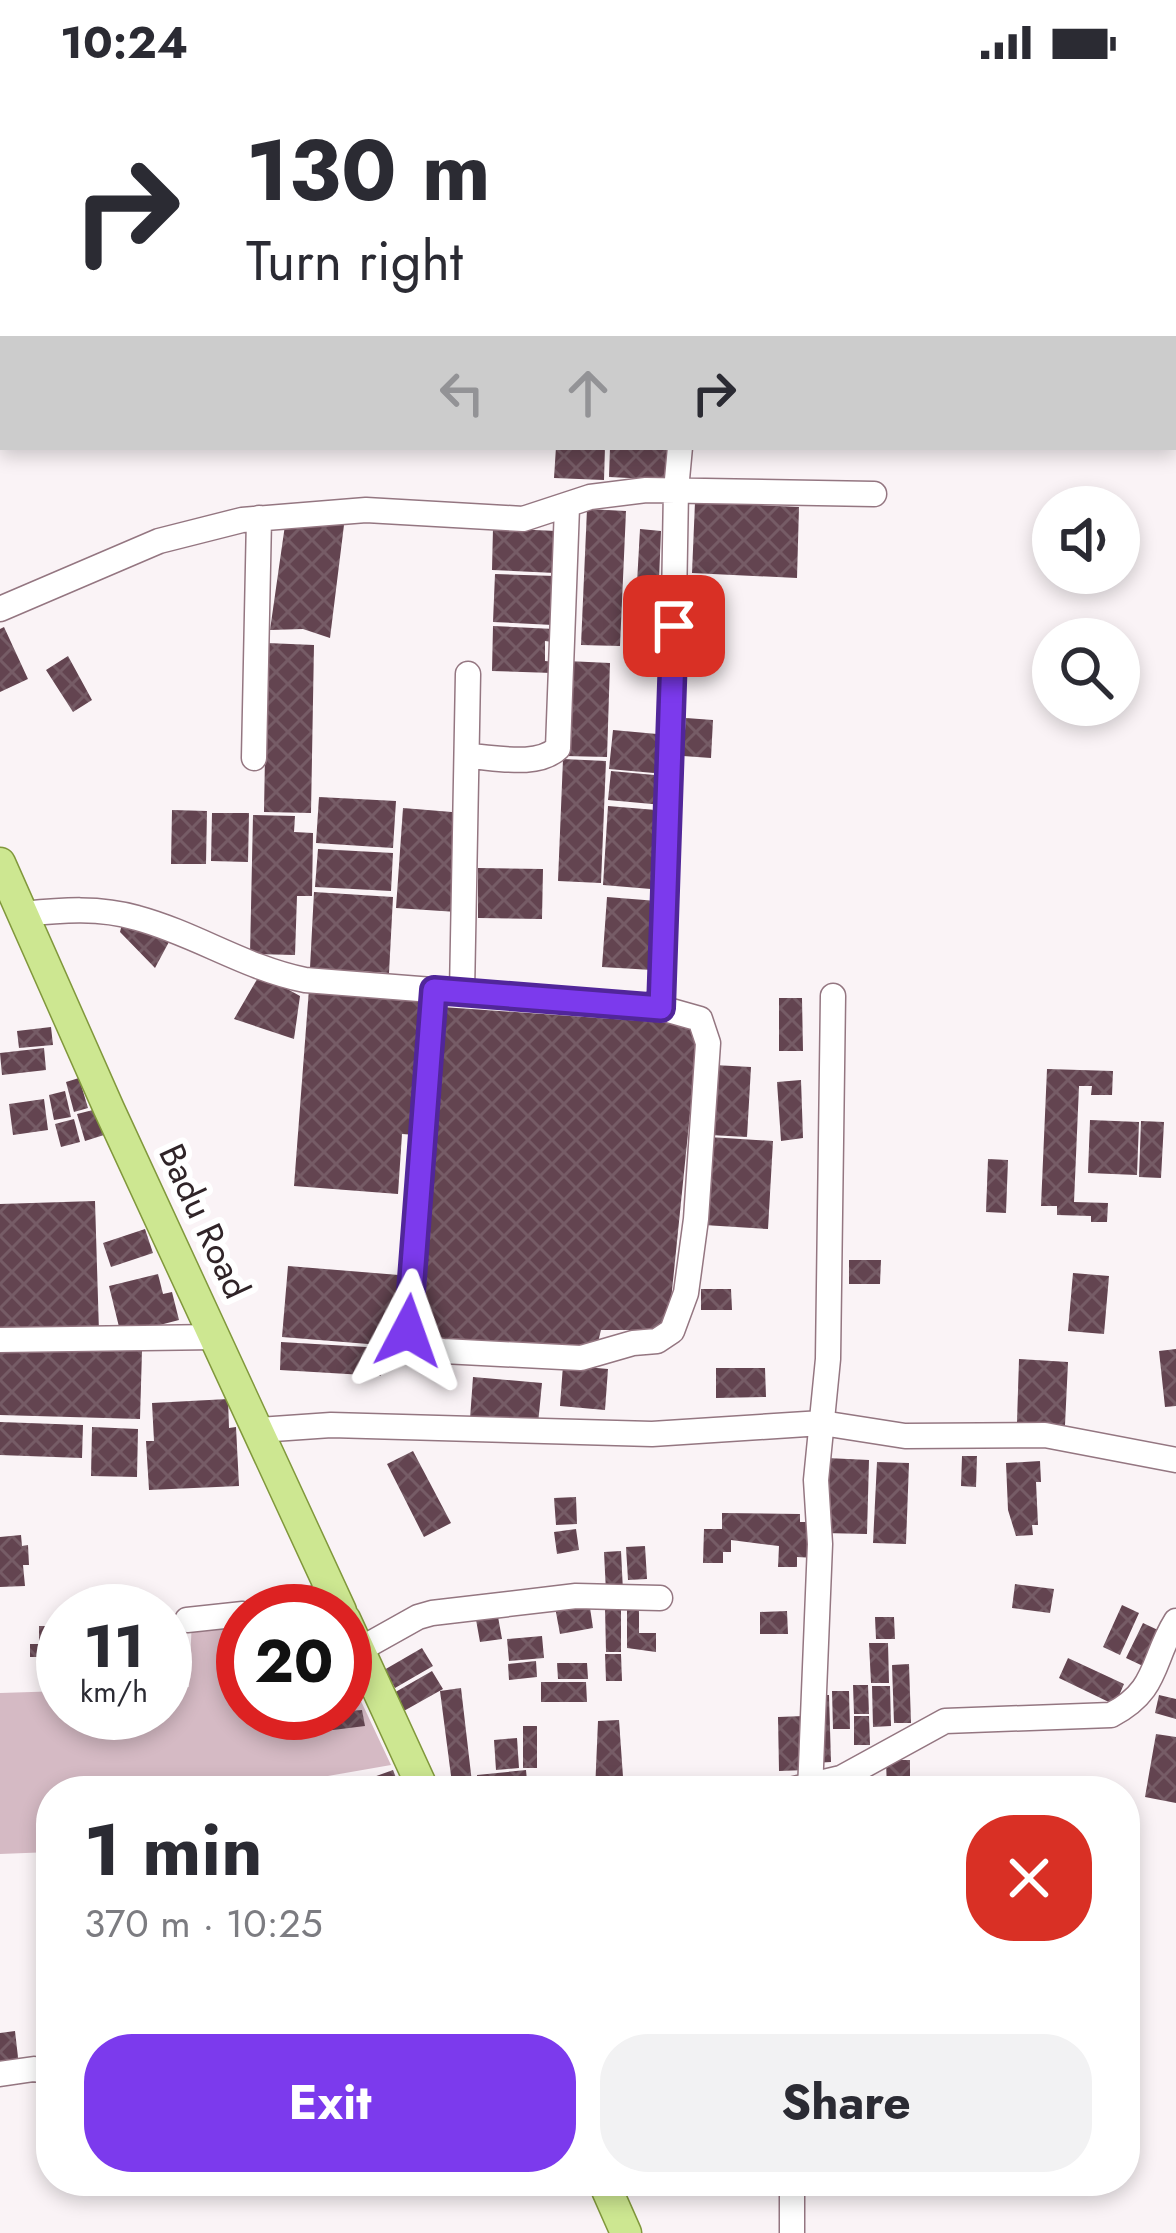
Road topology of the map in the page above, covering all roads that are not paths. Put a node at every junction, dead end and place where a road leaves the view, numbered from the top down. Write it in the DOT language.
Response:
graph roads {
  1 [pos="680,450"];
  2 [pos="676,490"];
  3 [pos="874,494"];
  4 [pos="567,507"];
  5 [pos="259,518"];
  6 [pos="0,610"];
  7 [pos="468,674"];
  8 [pos="466,756"];
  9 [pos="254,758"];
  10 [pos="0,863"];
  11 [pos="25,914"];
  12 [pos="434,990"];
  13 [pos="463,993"];
  14 [pos="833,996"];
  15 [pos="661,1008"];
  16 [pos="216,1336"];
  17 [pos="0,1340"];
  18 [pos="822,1423"];
  19 [pos="260,1430"];
  20 [pos="1176,1460"];
  21 [pos="329,1584"];
  22 [pos="659,1598"];
  23 [pos="1176,1621"];
  24 [pos="372,1643"];
  25 [pos="372,1678"];
  26 [pos="417,1776"];
  27 [pos="803,1776"];
  28 [pos="838,1776"];
  29 [pos="36,2069"];
  30 [pos="0,2074"];
  31 [pos="610,2196"];
  32 [pos="792,2196"];
  33 [pos="626,2233"];
  34 [pos="792,2233"];
  1 -- 2 [label="street"];
  2 -- 3 [label="street"];
  2 -- 4 [label="street"];
  2 -- 15 [label="street"];
  4 -- 5 [label="street"];
  4 -- 8 [label="street"];
  5 -- 6 [label="street"];
  5 -- 9 [label="street"];
  7 -- 8 [label="street"];
  8 -- 13 [label="street"];
  10 -- 11 [label="main road, Badu Road"];
  11 -- 12 [label="street"];
  11 -- 16 [label="main road, Badu Road"];
  12 -- 13 [label="street"];
  12 -- 15 [label="street"];
  13 -- 15 [label="street"];
  14 -- 18 [label="street"];
  16 -- 17 [label="street"];
  16 -- 19 [label="main road, Badu Road"];
  18 -- 19 [label="street"];
  18 -- 20 [label="street"];
  18 -- 27 [label="street"];
  19 -- 21 [label="main road, Badu Road"];
  22 -- 24 [label="street"];
  23 -- 28 [label="street"];
  25 -- 26 [label="main road, Badu Road"];
  29 -- 30 [label="street"];
  31 -- 33 [label="main road"];
  32 -- 34 [label="street"];
}
